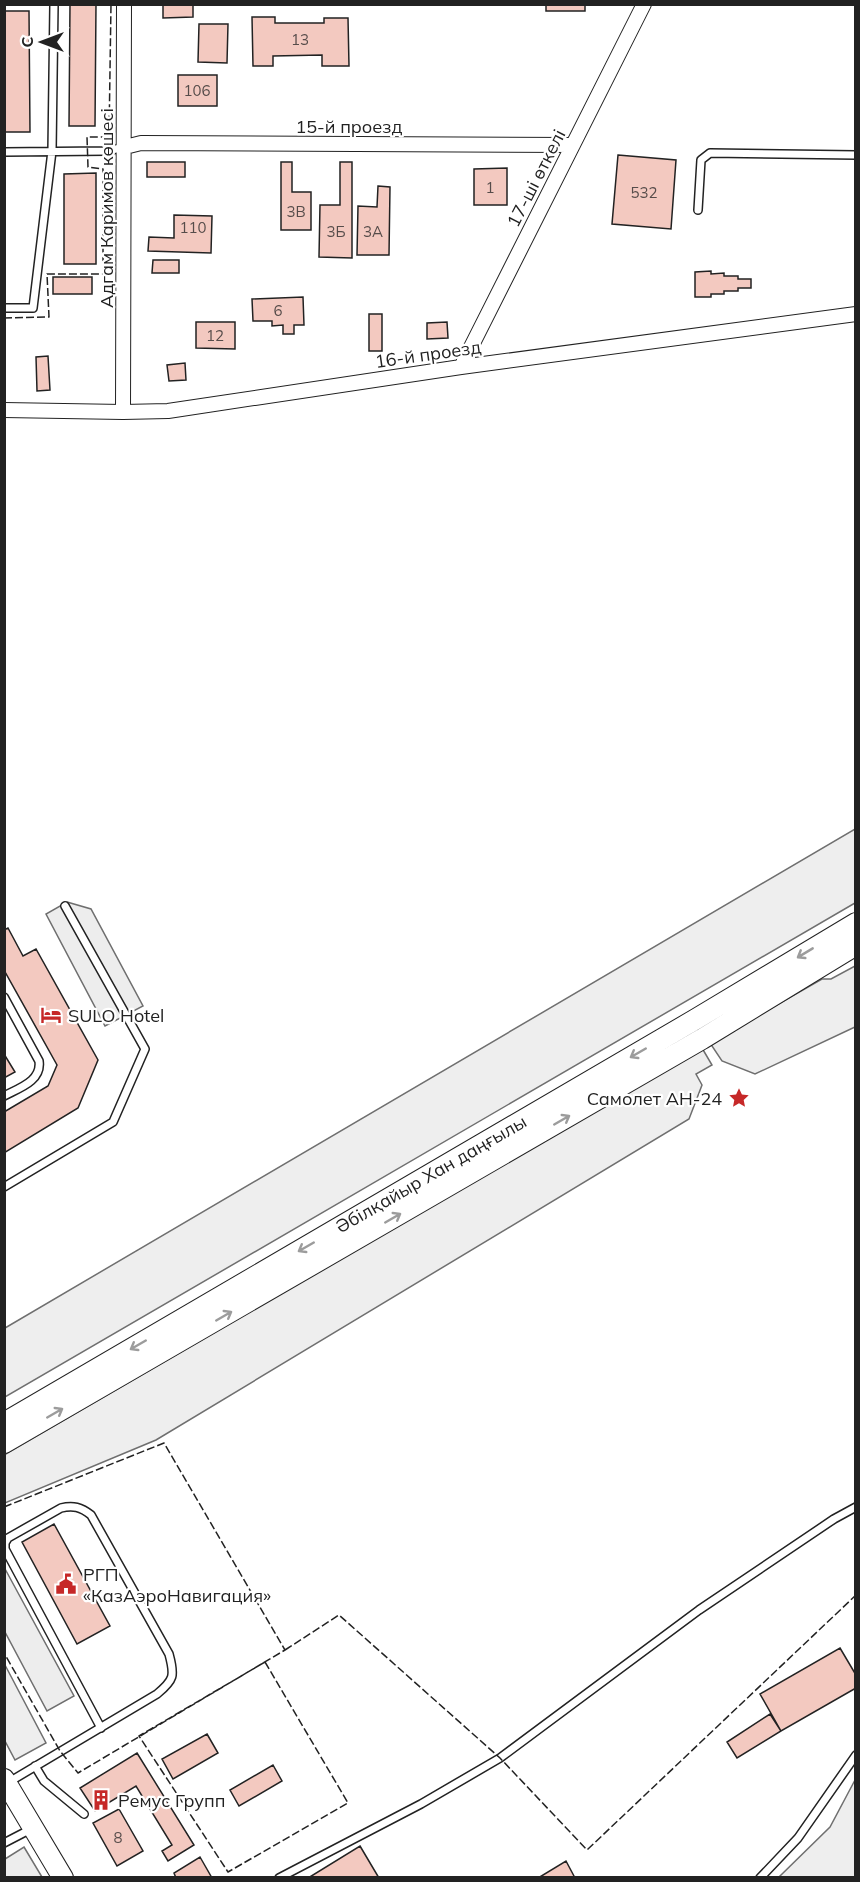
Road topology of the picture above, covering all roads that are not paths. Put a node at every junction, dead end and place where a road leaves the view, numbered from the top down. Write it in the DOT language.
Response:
graph roads {
  1 [pos="54,4"];
  2 [pos="124,4"];
  3 [pos="644,4"];
  4 [pos="573,145"];
  5 [pos="125,147"];
  6 [pos="52,151"];
  7 [pos="4,152"];
  8 [pos="855,155"];
  9 [pos="698,210"];
  10 [pos="4,308"];
  11 [pos="855,315"];
  12 [pos="461,367"];
  13 [pos="4,410"];
  14 [pos="123,412"];
  15 [pos="65,906"];
  16 [pos="855,923"];
  17 [pos="855,945"];
  18 [pos="4,997"];
  19 [pos="4,1096"];
  20 [pos="4,1187"];
  21 [pos="4,1423"];
  22 [pos="4,1443"];
  23 [pos="855,1507"];
  24 [pos="101,1728"];
  25 [pos="855,1755"];
  26 [pos="35,1766"];
  27 [pos="6,1781"];
  28 [pos="84,1814"];
  29 [pos="33,1827"];
  30 [pos="4,1844"];
  31 [pos="63,1878"];
  32 [pos="279,1878"];
  33 [pos="760,1878"];
  1 -- 6 [label="lane"];
  2 -- 5 [label="street, Адгам Каримов көшесі"];
  3 -- 4 [label="street, 17-ші өткелі"];
  4 -- 5 [label="street, 15-й проезд"];
  4 -- 12 [label="street, 17-ші өткелі"];
  5 -- 6 [label="lane"];
  5 -- 14 [label="street, Адгам Каримов көшесі"];
  6 -- 7 [label="lane"];
  6 -- 10 [label="lane"];
  8 -- 9 [label="lane"];
  11 -- 12 [label="street, 16-й проезд"];
  12 -- 14 [label="street, 16-й проезд"];
  13 -- 14 [label="street, 16-й проезд"];
  15 -- 20 [label="lane"];
  16 -- 21 [label="street, Әбілқайыр Хан даңғылы, one-way"];
  22 -- 17 [label="street, Әбілқайыр Хан даңғылы, one-way"];
  18 -- 19 [label="lane"];
  23 -- 32 [label="lane"];
  24 -- 24 [label="lane"];
  24 -- 26 [label="lane"];
  25 -- 33 [label="lane"];
  26 -- 27 [label="lane"];
  26 -- 28 [label="lane"];
  27 -- 29 [label="street"];
  29 -- 30 [label="lane"];
  29 -- 31 [label="street"];
}
